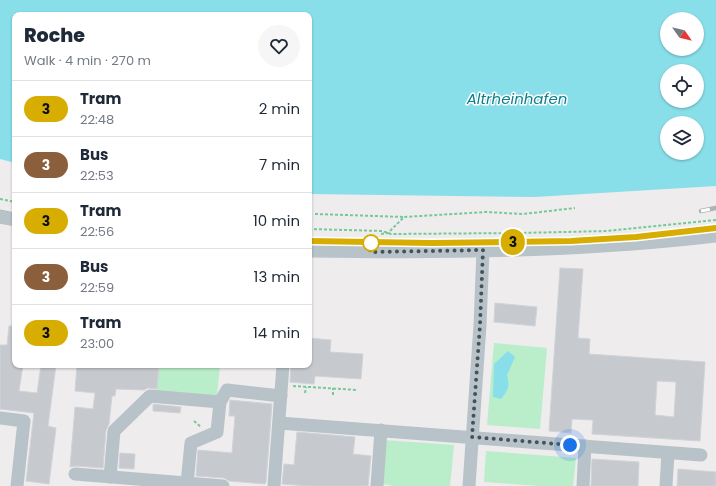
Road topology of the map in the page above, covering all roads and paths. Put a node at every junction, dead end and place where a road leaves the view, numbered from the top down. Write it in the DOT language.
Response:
graph roads {
  1 [pos="0,199"];
  2 [pos="12,201"];
  3 [pos="575,208"];
  4 [pos="315,214"];
  5 [pos="0,217"];
  6 [pos="404,217"];
  7 [pos="12,219"];
  8 [pos="716,220"];
  9 [pos="312,229"];
  10 [pos="388,233"];
  11 [pos="381,234"];
  12 [pos="716,236"];
  13 [pos="483,250"];
  14 [pos="312,251"];
  15 [pos="283,368"];
  16 [pos="306,387"];
  17 [pos="333,388"];
  18 [pos="281,390"];
  19 [pos="357,390"];
  20 [pos="305,393"];
  21 [pos="333,395"];
  22 [pos="220,402"];
  23 [pos="0,418"];
  24 [pos="279,423"];
  25 [pos="381,430"];
  26 [pos="472,437"];
  27 [pos="585,446"];
  28 [pos="668,453"];
  29 [pos="701,455"];
  30 [pos="75,474"];
  31 [pos="103,480"];
  32 [pos="130,482"];
  33 [pos="187,483"];
  34 [pos="17,486"];
  35 [pos="223,486"];
  36 [pos="274,486"];
  37 [pos="377,486"];
  38 [pos="469,486"];
  39 [pos="582,486"];
  40 [pos="666,486"];
  1 -- 2 [label="path"];
  3 -- 6 [label="path"];
  4 -- 6 [label="path"];
  5 -- 7 [label="street"];
  6 -- 10 [label="path"];
  8 -- 10 [label="path"];
  9 -- 10 [label="path"];
  10 -- 11 [label="path"];
  12 -- 13 [label="street"];
  13 -- 14 [label="street"];
  13 -- 26 [label="street"];
  15 -- 18 [label="street"];
  16 -- 17 [label="path"];
  16 -- 18 [label="path"];
  16 -- 20 [label="path"];
  17 -- 19 [label="path"];
  17 -- 21 [label="path"];
  18 -- 22 [label="street"];
  18 -- 24 [label="street"];
  22 -- 31 [label="street"];
  22 -- 33 [label="street"];
  23 -- 34 [label="street"];
  24 -- 25 [label="street"];
  24 -- 36 [label="street"];
  25 -- 26 [label="street"];
  25 -- 37 [label="street"];
  26 -- 27 [label="street"];
  26 -- 38 [label="street"];
  27 -- 28 [label="street"];
  27 -- 39 [label="street"];
  28 -- 29 [label="street"];
  28 -- 40 [label="street"];
  30 -- 31 [label="street"];
  31 -- 32 [label="street"];
  32 -- 33 [label="street"];
  33 -- 35 [label="street"];
}
